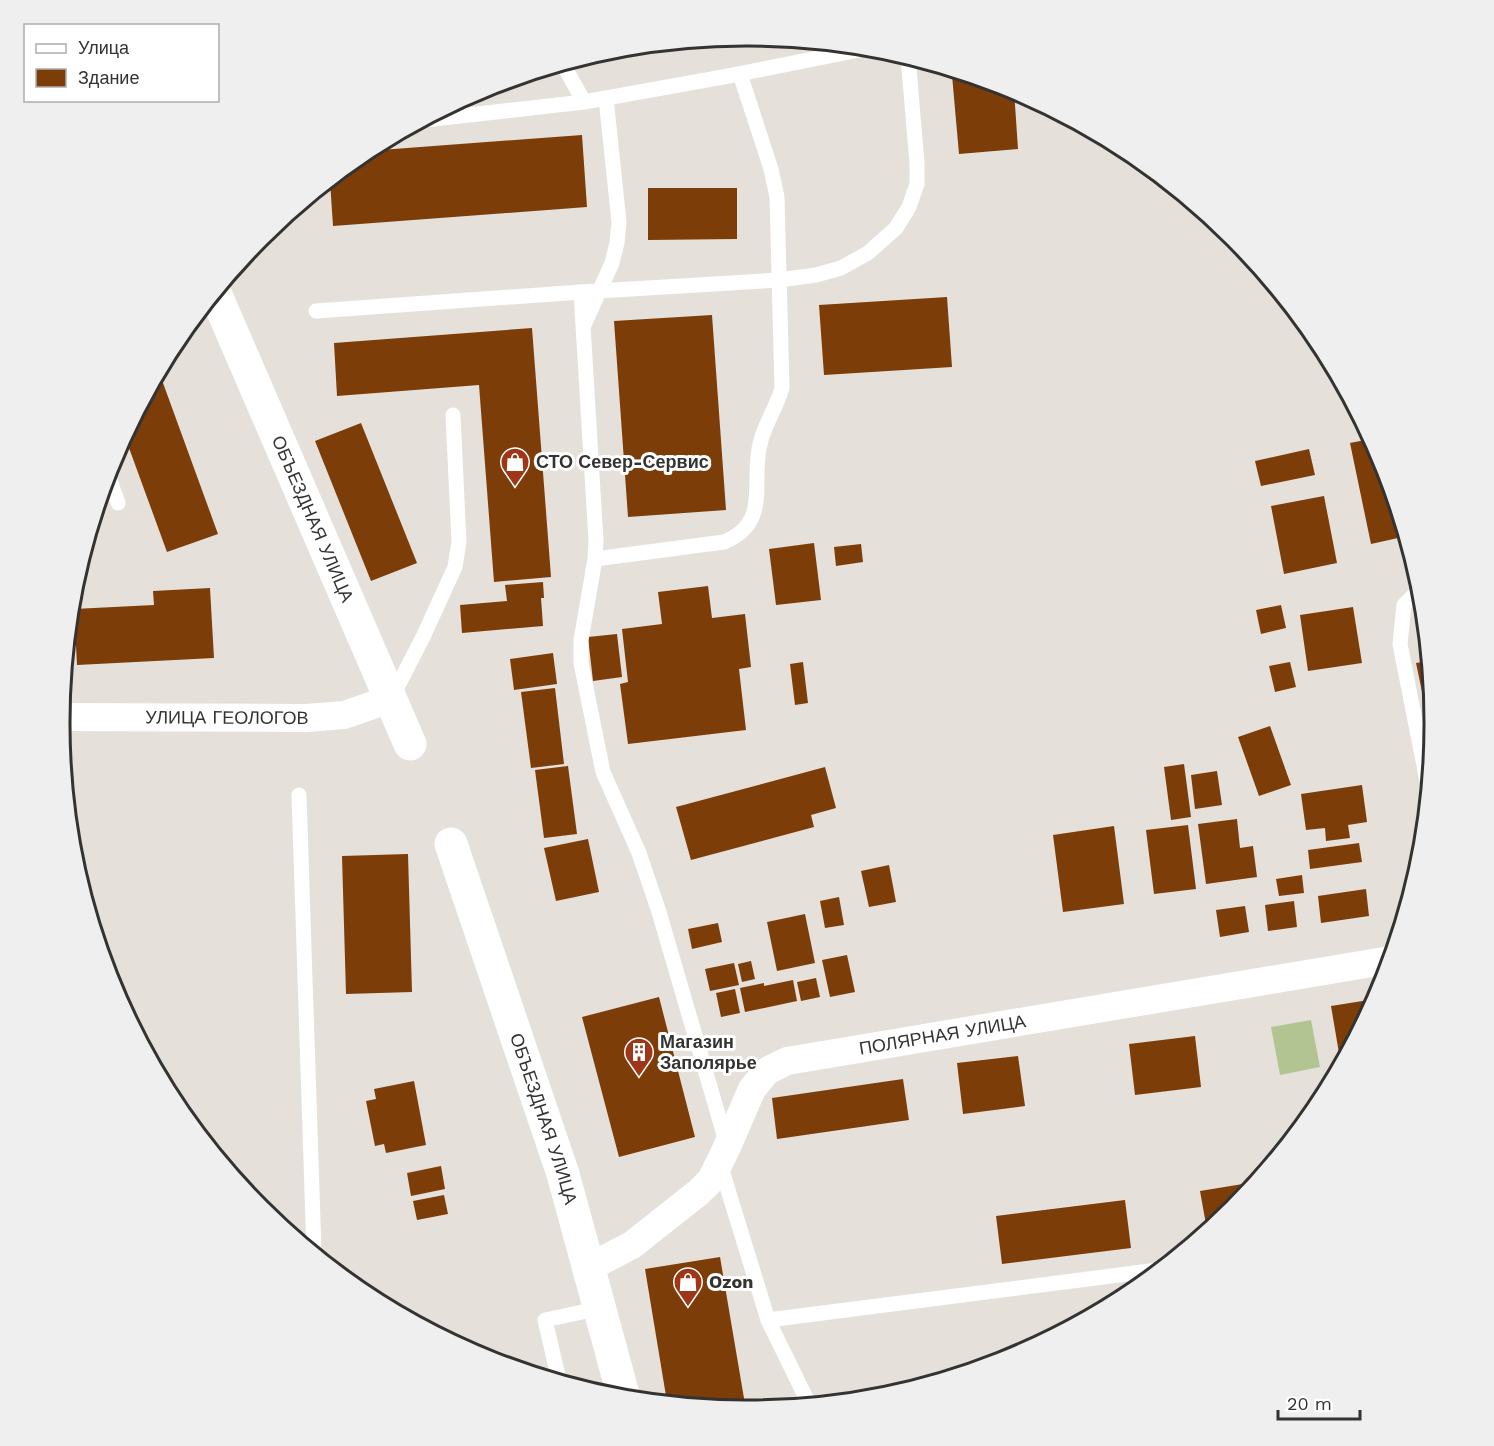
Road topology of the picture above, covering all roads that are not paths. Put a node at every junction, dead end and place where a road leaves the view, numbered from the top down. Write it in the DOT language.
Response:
graph roads {
  1 [pos="843,53"];
  2 [pos="909,67"];
  3 [pos="567,71"];
  4 [pos="740,74"];
  5 [pos="606,98"];
  6 [pos="584,102"];
  7 [pos="445,118"];
  8 [pos="779,280"];
  9 [pos="600,291"];
  10 [pos="581,292"];
  11 [pos="218,301"];
  12 [pos="316,311"];
  13 [pos="583,328"];
  14 [pos="453,415"];
  15 [pos="113,488"];
  16 [pos="118,503"];
  17 [pos="595,559"];
  18 [pos="1412,596"];
  19 [pos="391,699"];
  20 [pos="70,717"];
  21 [pos="410,744"];
  22 [pos="1422,758"];
  23 [pos="298,795"];
  24 [pos="451,844"];
  25 [pos="1380,962"];
  26 [pos="724,1156"];
  27 [pos="314,1242"];
  28 [pos="590,1267"];
  29 [pos="1142,1272"];
  30 [pos="601,1308"];
  31 [pos="768,1320"];
  32 [pos="557,1372"];
  33 [pos="621,1388"];
  34 [pos="805,1397"];
  1 -- 4 [label="lane"];
  2 -- 8 [label="lane"];
  3 -- 6 [label="lane"];
  4 -- 5 [label="lane"];
  4 -- 8 [label="lane"];
  5 -- 6 [label="lane"];
  5 -- 9 [label="lane"];
  6 -- 7 [label="lane"];
  8 -- 9 [label="lane"];
  8 -- 17 [label="lane"];
  9 -- 10 [label="lane"];
  9 -- 13 [label="lane"];
  10 -- 12 [label="lane"];
  10 -- 13 [label="lane"];
  11 -- 19 [label="main road, ОБЪЕЗДНАЯ УЛИЦА"];
  13 -- 17 [label="lane"];
  14 -- 19 [label="lane"];
  15 -- 16 [label="lane"];
  17 -- 26 [label="lane"];
  18 -- 22 [label="lane"];
  19 -- 20 [label="street, УЛИЦА ГЕОЛОГОВ"];
  19 -- 21 [label="main road, ОБЪЕЗДНАЯ УЛИЦА"];
  23 -- 27 [label="lane"];
  24 -- 28 [label="main road, ОБЪЕЗДНАЯ УЛИЦА"];
  25 -- 26 [label="street, ПОЛЯРНАЯ УЛИЦА"];
  26 -- 28 [label="street, ПОЛЯРНАЯ УЛИЦА"];
  26 -- 31 [label="lane"];
  28 -- 30 [label="main road, ОБЪЕЗДНАЯ УЛИЦА"];
  29 -- 31 [label="lane"];
  30 -- 32 [label="lane"];
  30 -- 33 [label="main road, ОБЪЕЗДНАЯ УЛИЦА"];
  31 -- 34 [label="lane"];
}
